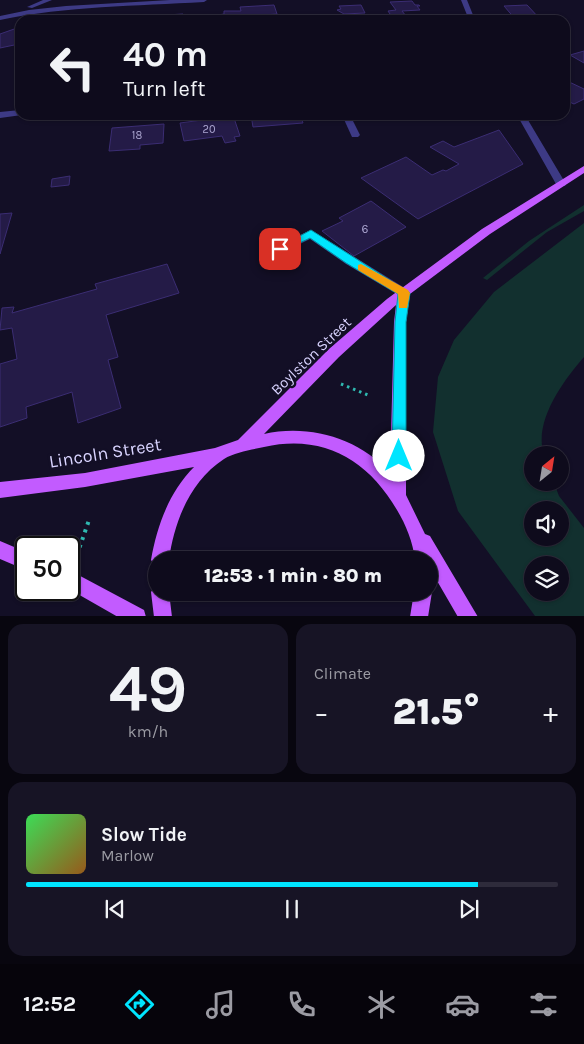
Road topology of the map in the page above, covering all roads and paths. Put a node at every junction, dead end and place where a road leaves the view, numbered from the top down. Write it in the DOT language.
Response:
graph roads {
  1 [pos="48,0"];
  2 [pos="204,0"];
  3 [pos="464,0"];
  4 [pos="15,15"];
  5 [pos="16,15"];
  6 [pos="470,15"];
  7 [pos="9,16"];
  8 [pos="0,18"];
  9 [pos="15,114"];
  10 [pos="0,115"];
  11 [pos="348,120"];
  12 [pos="524,120"];
  13 [pos="355,135"];
  14 [pos="584,169"];
  15 [pos="561,184"];
  16 [pos="280,249"];
  17 [pos="404,293"];
  18 [pos="341,384"];
  19 [pos="368,395"];
  20 [pos="243,445"];
  21 [pos="217,455"];
  22 [pos="0,490"];
  23 [pos="398,495"];
  24 [pos="89,520"];
  25 [pos="411,520"];
  26 [pos="80,546"];
  27 [pos="0,550"];
  28 [pos="161,551"];
  29 [pos="421,551"];
  30 [pos="15,556"];
  31 [pos="80,585"];
  32 [pos="161,601"];
  33 [pos="422,601"];
  34 [pos="137,616"];
  35 [pos="163,616"];
  36 [pos="419,616"];
  37 [pos="469,616"];
  1 -- 7 [label="street"];
  2 -- 5 [label="street"];
  3 -- 6 [label="street"];
  4 -- 7 [label="street"];
  7 -- 8 [label="street"];
  9 -- 10 [label="street"];
  11 -- 13 [label="street"];
  12 -- 15 [label="street"];
  14 -- 15 [label="main road, Boylston Street"];
  15 -- 17 [label="main road, Boylston Street"];
  16 -- 17 [label="street"];
  17 -- 20 [label="main road, Boylston Street"];
  17 -- 23 [label="main road"];
  18 -- 19 [label="path"];
  20 -- 21 [label="main road, Lincoln Street"];
  20 -- 23 [label="main road, Lincoln Street"];
  21 -- 22 [label="main road, Lincoln Street"];
  21 -- 28 [label="main road"];
  23 -- 25 [label="main road, Lincoln Street"];
  24 -- 26 [label="path"];
  25 -- 29 [label="main road"];
  25 -- 37 [label="main road"];
  27 -- 30 [label="main road"];
  31 -- 34 [label="main road"];
  32 -- 35 [label="main road"];
  33 -- 36 [label="main road"];
}
